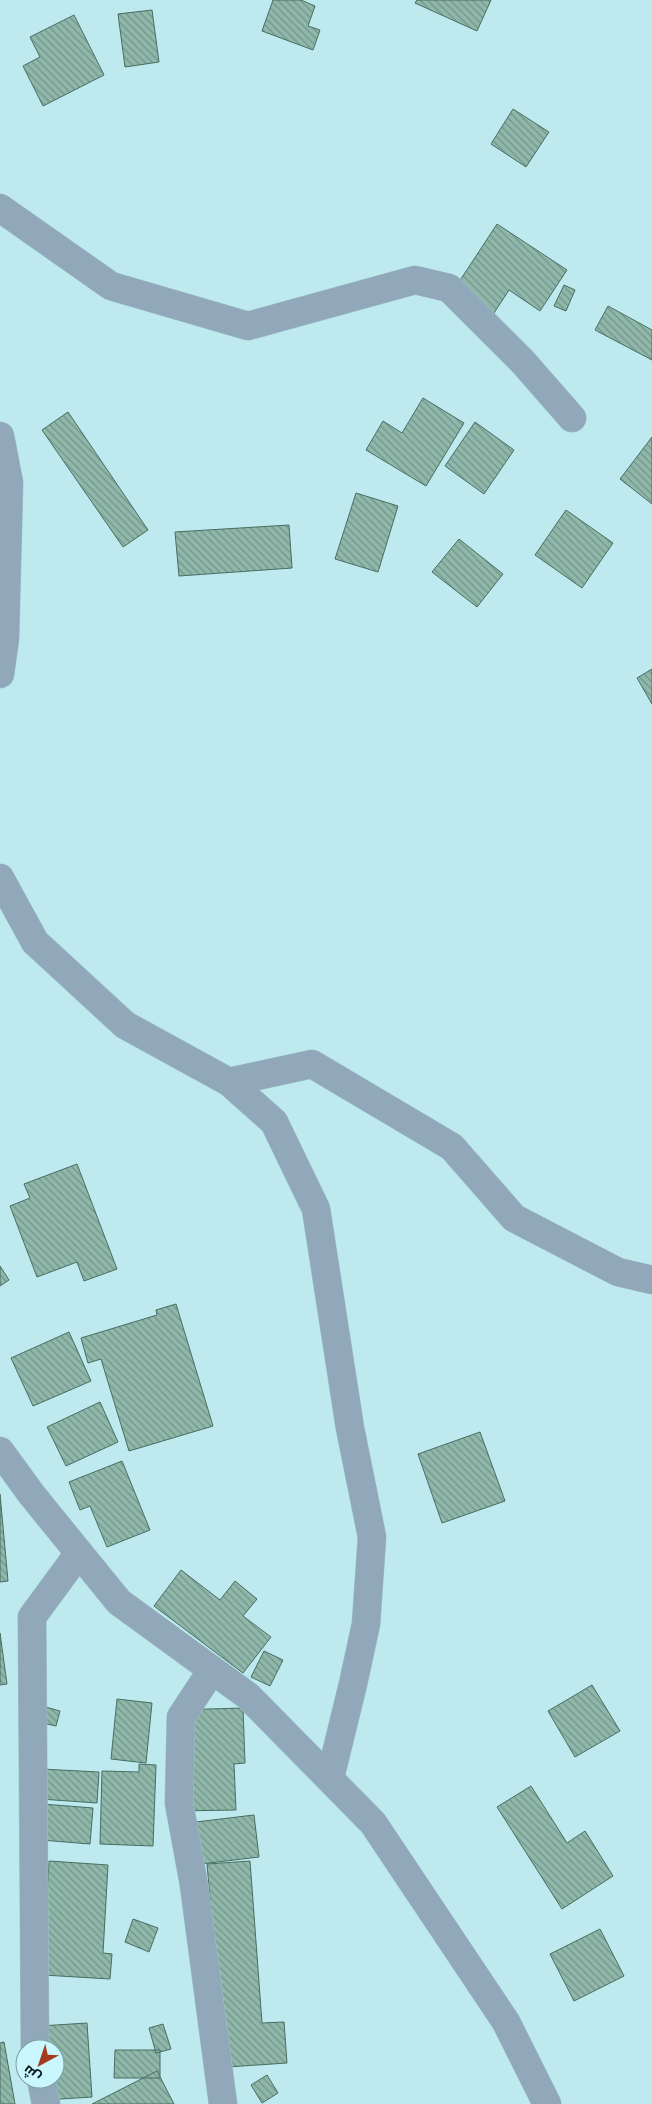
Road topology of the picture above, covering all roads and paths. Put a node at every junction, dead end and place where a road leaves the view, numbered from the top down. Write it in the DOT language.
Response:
graph roads {
  1 [pos="0,208"];
  2 [pos="572,418"];
  3 [pos="0,436"];
  4 [pos="0,674"];
  5 [pos="0,878"];
  6 [pos="230,1082"];
  7 [pos="652,1280"];
  8 [pos="0,1451"];
  9 [pos="79,1553"];
  10 [pos="212,1670"];
  11 [pos="330,1778"];
  12 [pos="35,2039"];
  13 [pos="43,2089"];
  14 [pos="46,2104"];
  15 [pos="223,2104"];
  16 [pos="547,2104"];
  1 -- 2 [label="street"];
  3 -- 4 [label="street"];
  5 -- 6 [label="street"];
  6 -- 7 [label="street"];
  6 -- 11 [label="street"];
  8 -- 9 [label="street"];
  9 -- 10 [label="street"];
  9 -- 12 [label="street"];
  10 -- 11 [label="street"];
  10 -- 15 [label="street"];
  11 -- 16 [label="street"];
  13 -- 14 [label="street"];
}
